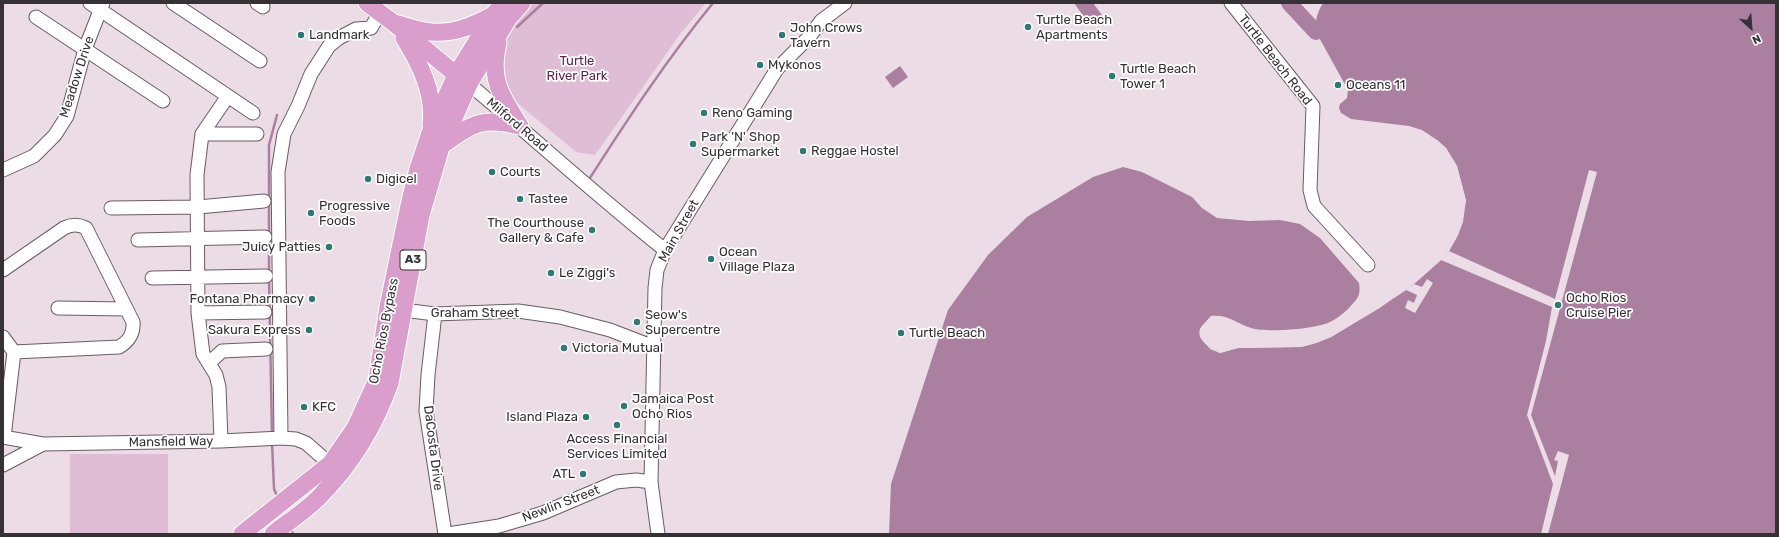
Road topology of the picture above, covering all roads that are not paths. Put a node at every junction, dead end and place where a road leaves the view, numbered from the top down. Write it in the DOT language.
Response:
graph roads {
  1 [pos="173,3"];
  2 [pos="522,3"];
  3 [pos="845,3"];
  4 [pos="1231,3"];
  5 [pos="98,5"];
  6 [pos="374,7"];
  7 [pos="502,12"];
  8 [pos="36,17"];
  9 [pos="395,24"];
  10 [pos="85,49"];
  11 [pos="260,61"];
  12 [pos="462,80"];
  13 [pos="228,96"];
  14 [pos="163,101"];
  15 [pos="253,113"];
  16 [pos="520,126"];
  17 [pos="430,133"];
  18 [pos="202,134"];
  19 [pos="257,134"];
  20 [pos="440,147"];
  21 [pos="3,170"];
  22 [pos="264,201"];
  23 [pos="198,207"];
  24 [pos="111,208"];
  25 [pos="264,237"];
  26 [pos="198,238"];
  27 [pos="138,240"];
  28 [pos="665,250"];
  29 [pos="1368,265"];
  30 [pos="3,270"];
  31 [pos="266,276"];
  32 [pos="198,277"];
  33 [pos="152,278"];
  34 [pos="58,308"];
  35 [pos="126,309"];
  36 [pos="396,309"];
  37 [pos="265,312"];
  38 [pos="198,313"];
  39 [pos="435,314"];
  40 [pos="3,337"];
  41 [pos="654,347"];
  42 [pos="266,349"];
  43 [pos="14,352"];
  44 [pos="209,363"];
  45 [pos="3,437"];
  46 [pos="277,438"];
  47 [pos="221,441"];
  48 [pos="43,444"];
  49 [pos="3,464"];
  50 [pos="330,464"];
  51 [pos="651,482"];
  52 [pos="274,533"];
  53 [pos="242,534"];
  54 [pos="446,534"];
  55 [pos="658,534"];
  1 -- 11 [label="street"];
  2 -- 7 [label="main road, Ocho Rios Bypass / A3"];
  3 -- 28 [label="street, Main Street"];
  4 -- 29 [label="street, Turtle Beach Road"];
  5 -- 10 [label="street, Meadow Drive"];
  5 -- 13 [label="street"];
  6 -- 9 [label="main road, Milford Road"];
  6 -- 46 [label="street"];
  7 -- 9 [label="main road"];
  7 -- 12 [label="main road, Ocho Rios Bypass / A3"];
  7 -- 16 [label="main road"];
  8 -- 10 [label="street"];
  9 -- 12 [label="main road, Milford Road"];
  9 -- 17 [label="main road"];
  10 -- 14 [label="street"];
  10 -- 21 [label="street, Meadow Drive"];
  12 -- 16 [label="street, Milford Road"];
  12 -- 17 [label="main road, Ocho Rios Bypass / A3"];
  12 -- 20 [label="main road, Ocho Rios Bypass / A3"];
  13 -- 15 [label="street"];
  13 -- 18 [label="street"];
  16 -- 20 [label="main road"];
  16 -- 28 [label="street, Milford Road"];
  17 -- 36 [label="main road, Ocho Rios Bypass / A3"];
  18 -- 19 [label="street"];
  18 -- 23 [label="street"];
  20 -- 36 [label="main road, Ocho Rios Bypass / A3"];
  22 -- 23 [label="street"];
  23 -- 24 [label="street"];
  23 -- 26 [label="street"];
  25 -- 26 [label="street"];
  26 -- 27 [label="street"];
  26 -- 32 [label="street"];
  28 -- 41 [label="street, Main Street"];
  30 -- 35 [label="street"];
  31 -- 32 [label="street"];
  32 -- 33 [label="street"];
  32 -- 38 [label="street"];
  34 -- 35 [label="street"];
  35 -- 43 [label="street"];
  36 -- 39 [label="street, Graham Street"];
  36 -- 50 [label="main road, Ocho Rios Bypass / A3"];
  36 -- 52 [label="main road, Ocho Rios Bypass / A3"];
  37 -- 38 [label="street"];
  38 -- 44 [label="street"];
  39 -- 41 [label="street, Graham Street"];
  39 -- 54 [label="street, DaCosta Drive"];
  40 -- 43 [label="street"];
  41 -- 51 [label="street, Main Street"];
  42 -- 44 [label="street"];
  43 -- 45 [label="street, Mansfield Way"];
  44 -- 47 [label="street"];
  45 -- 48 [label="street, Mansfield Way"];
  46 -- 47 [label="street, Mansfield Way"];
  46 -- 50 [label="street, Mansfield Way"];
  47 -- 48 [label="street, Mansfield Way"];
  48 -- 49 [label="street"];
  50 -- 53 [label="main road, Ocho Rios Bypass / A3"];
  51 -- 54 [label="street, Newlin Street"];
  51 -- 55 [label="street, Main Street"];
}
